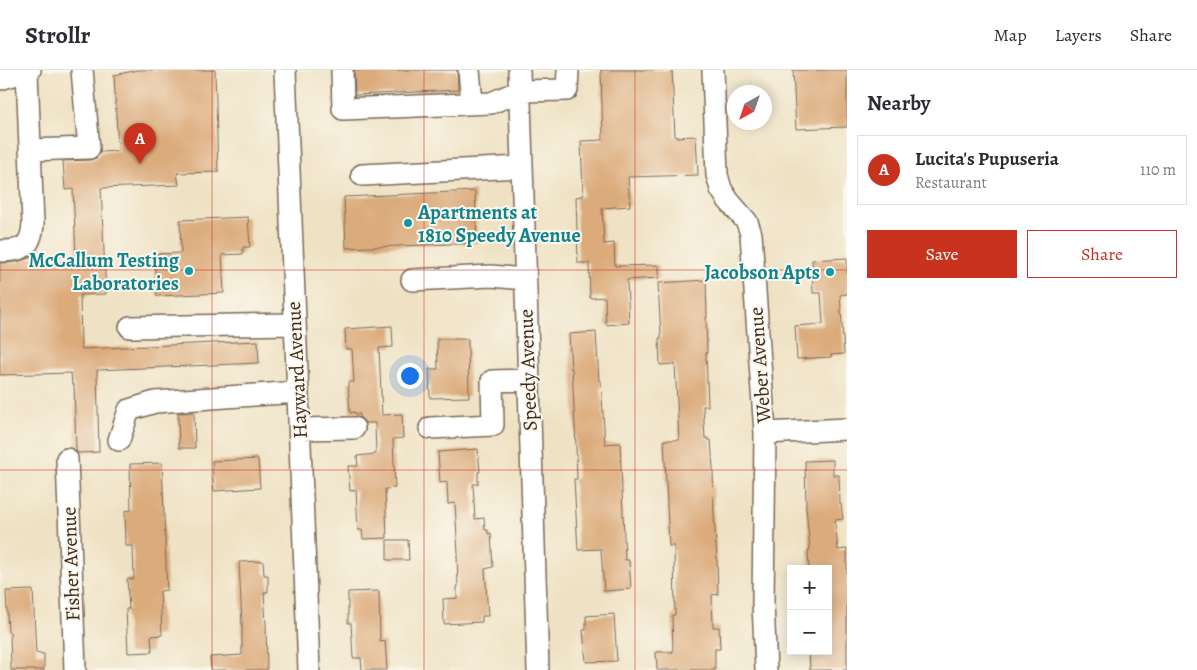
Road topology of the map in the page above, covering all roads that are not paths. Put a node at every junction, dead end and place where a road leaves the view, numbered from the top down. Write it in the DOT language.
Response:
graph roads {
  1 [pos="28,70"];
  2 [pos="82,70"];
  3 [pos="286,70"];
  4 [pos="342,70"];
  5 [pos="469,70"];
  6 [pos="519,70"];
  7 [pos="568,70"];
  8 [pos="713,70"];
  9 [pos="0,79"];
  10 [pos="520,91"];
  11 [pos="472,103"];
  12 [pos="30,150"];
  13 [pos="522,168"];
  14 [pos="362,175"];
  15 [pos="0,251"];
  16 [pos="526,278"];
  17 [pos="412,280"];
  18 [pos="294,324"];
  19 [pos="130,327"];
  20 [pos="529,380"];
  21 [pos="298,392"];
  22 [pos="354,428"];
  23 [pos="430,428"];
  24 [pos="847,428"];
  25 [pos="300,429"];
  26 [pos="765,433"];
  27 [pos="119,440"];
  28 [pos="67,459"];
  29 [pos="75,670"];
  30 [pos="309,670"];
  31 [pos="538,670"];
  32 [pos="766,670"];
  1 -- 9 [label="street"];
  1 -- 12 [label="street"];
  2 -- 12 [label="street"];
  3 -- 18 [label="street, Hayward Avenue"];
  4 -- 11 [label="street"];
  5 -- 11 [label="street"];
  6 -- 10 [label="street, Speedy Avenue"];
  7 -- 10 [label="street"];
  8 -- 26 [label="street, Weber Avenue"];
  10 -- 11 [label="street"];
  10 -- 13 [label="street, Speedy Avenue"];
  12 -- 15 [label="street"];
  13 -- 14 [label="street"];
  13 -- 16 [label="street, Speedy Avenue"];
  16 -- 17 [label="street"];
  16 -- 20 [label="street, Speedy Avenue"];
  18 -- 19 [label="street"];
  18 -- 21 [label="street, Hayward Avenue"];
  20 -- 23 [label="street"];
  20 -- 31 [label="street, Speedy Avenue"];
  21 -- 25 [label="street, Hayward Avenue"];
  21 -- 27 [label="street"];
  22 -- 25 [label="street"];
  24 -- 26 [label="street"];
  25 -- 30 [label="street, Hayward Avenue"];
  26 -- 32 [label="street, Weber Avenue"];
  28 -- 29 [label="street, Fisher Avenue"];
}
